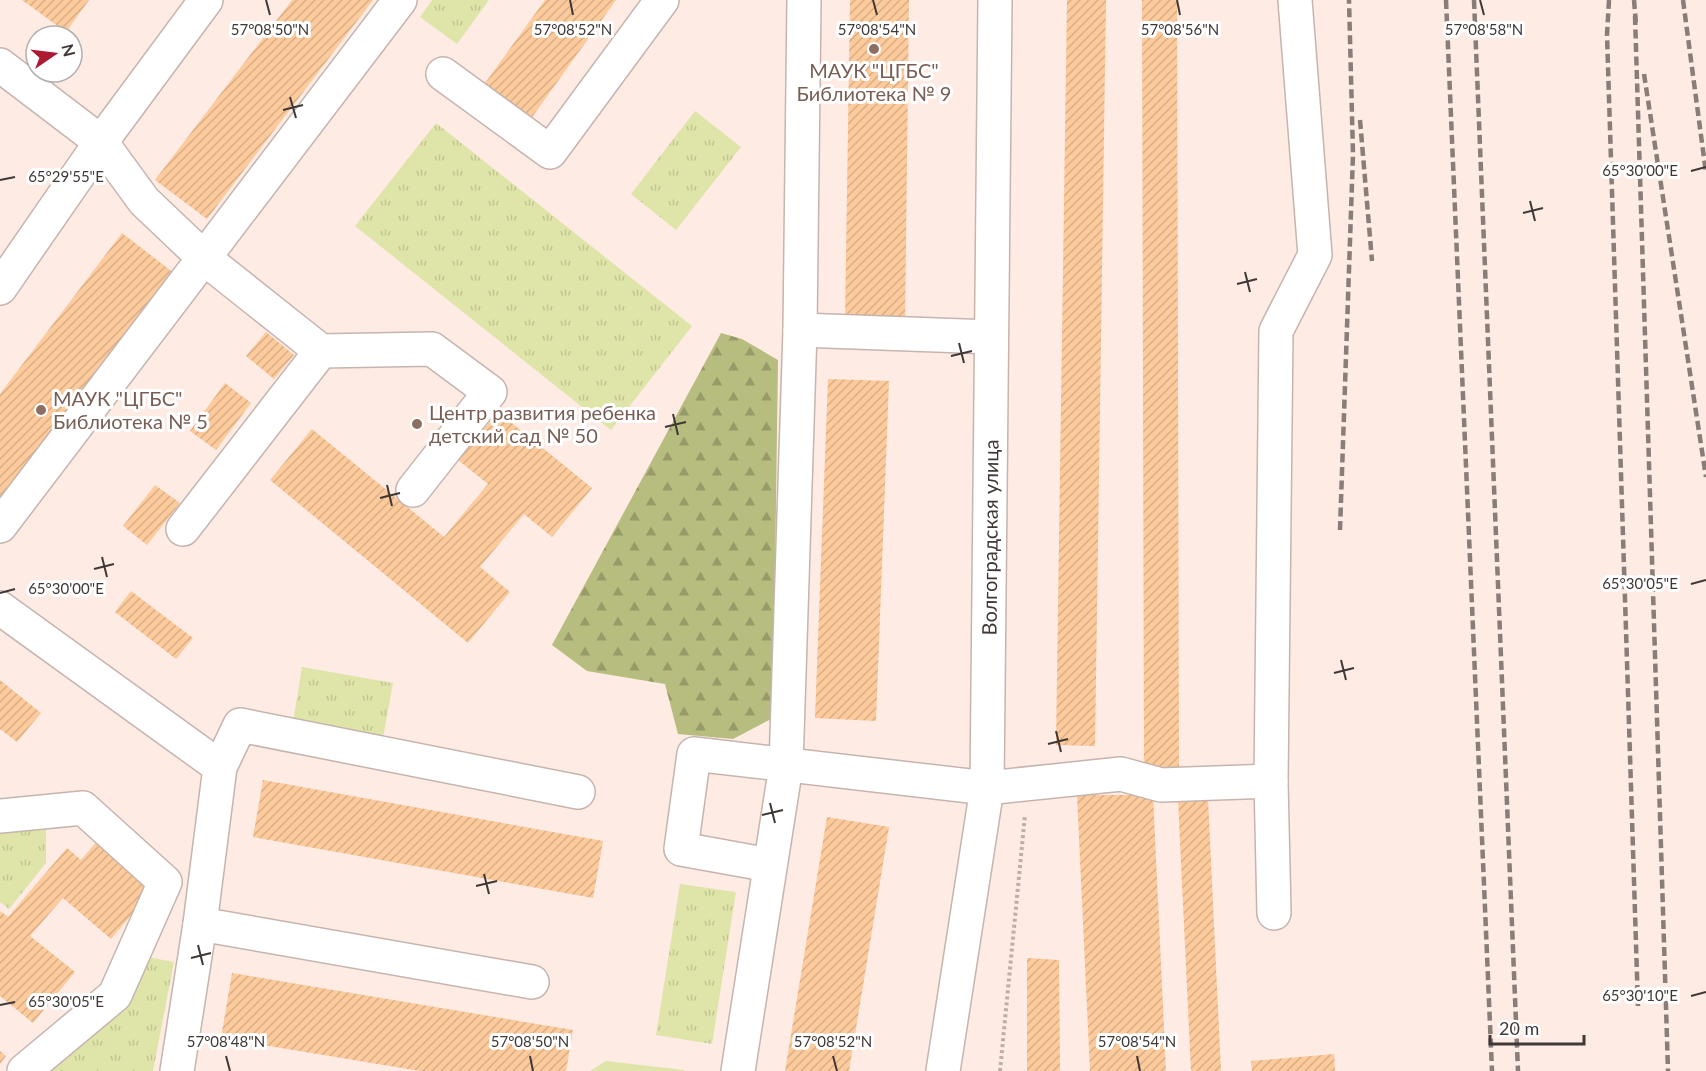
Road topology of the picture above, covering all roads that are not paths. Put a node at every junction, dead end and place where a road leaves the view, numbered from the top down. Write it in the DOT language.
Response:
graph roads {
  1 [pos="206,0"];
  2 [pos="400,0"];
  3 [pos="662,0"];
  4 [pos="804,0"];
  5 [pos="995,0"];
  6 [pos="1295,0"];
  7 [pos="0,65"];
  8 [pos="443,74"];
  9 [pos="101,142"];
  10 [pos="204,258"];
  11 [pos="0,288"];
  12 [pos="800,330"];
  13 [pos="992,337"];
  14 [pos="321,351"];
  15 [pos="413,490"];
  16 [pos="0,526"];
  17 [pos="183,529"];
  18 [pos="0,608"];
  19 [pos="786,766"];
  20 [pos="220,767"];
  21 [pos="1271,781"];
  22 [pos="987,788"];
  23 [pos="578,792"];
  24 [pos="0,816"];
  25 [pos="770,865"];
  26 [pos="1274,913"];
  27 [pos="200,924"];
  28 [pos="532,982"];
  29 [pos="24,1071"];
  30 [pos="177,1071"];
  31 [pos="738,1071"];
  32 [pos="943,1071"];
  1 -- 9 [label="street"];
  2 -- 10 [label="street"];
  3 -- 8 [label="street"];
  4 -- 12 [label="street"];
  5 -- 13 [label="street, Волгоградская улица"];
  6 -- 21 [label="street"];
  7 -- 9 [label="street"];
  9 -- 10 [label="street"];
  9 -- 11 [label="street"];
  10 -- 14 [label="street"];
  10 -- 16 [label="street"];
  12 -- 13 [label="street"];
  12 -- 19 [label="street"];
  13 -- 22 [label="street, Волгоградская улица"];
  14 -- 15 [label="street"];
  14 -- 17 [label="street"];
  18 -- 20 [label="street"];
  19 -- 22 [label="street"];
  19 -- 25 [label="street"];
  19 -- 25 [label="street"];
  20 -- 23 [label="street"];
  20 -- 27 [label="street"];
  21 -- 22 [label="street"];
  21 -- 26 [label="street"];
  22 -- 32 [label="street, Волгоградская улица"];
  24 -- 29 [label="street"];
  25 -- 31 [label="street"];
  27 -- 28 [label="street"];
  27 -- 30 [label="street"];
}
